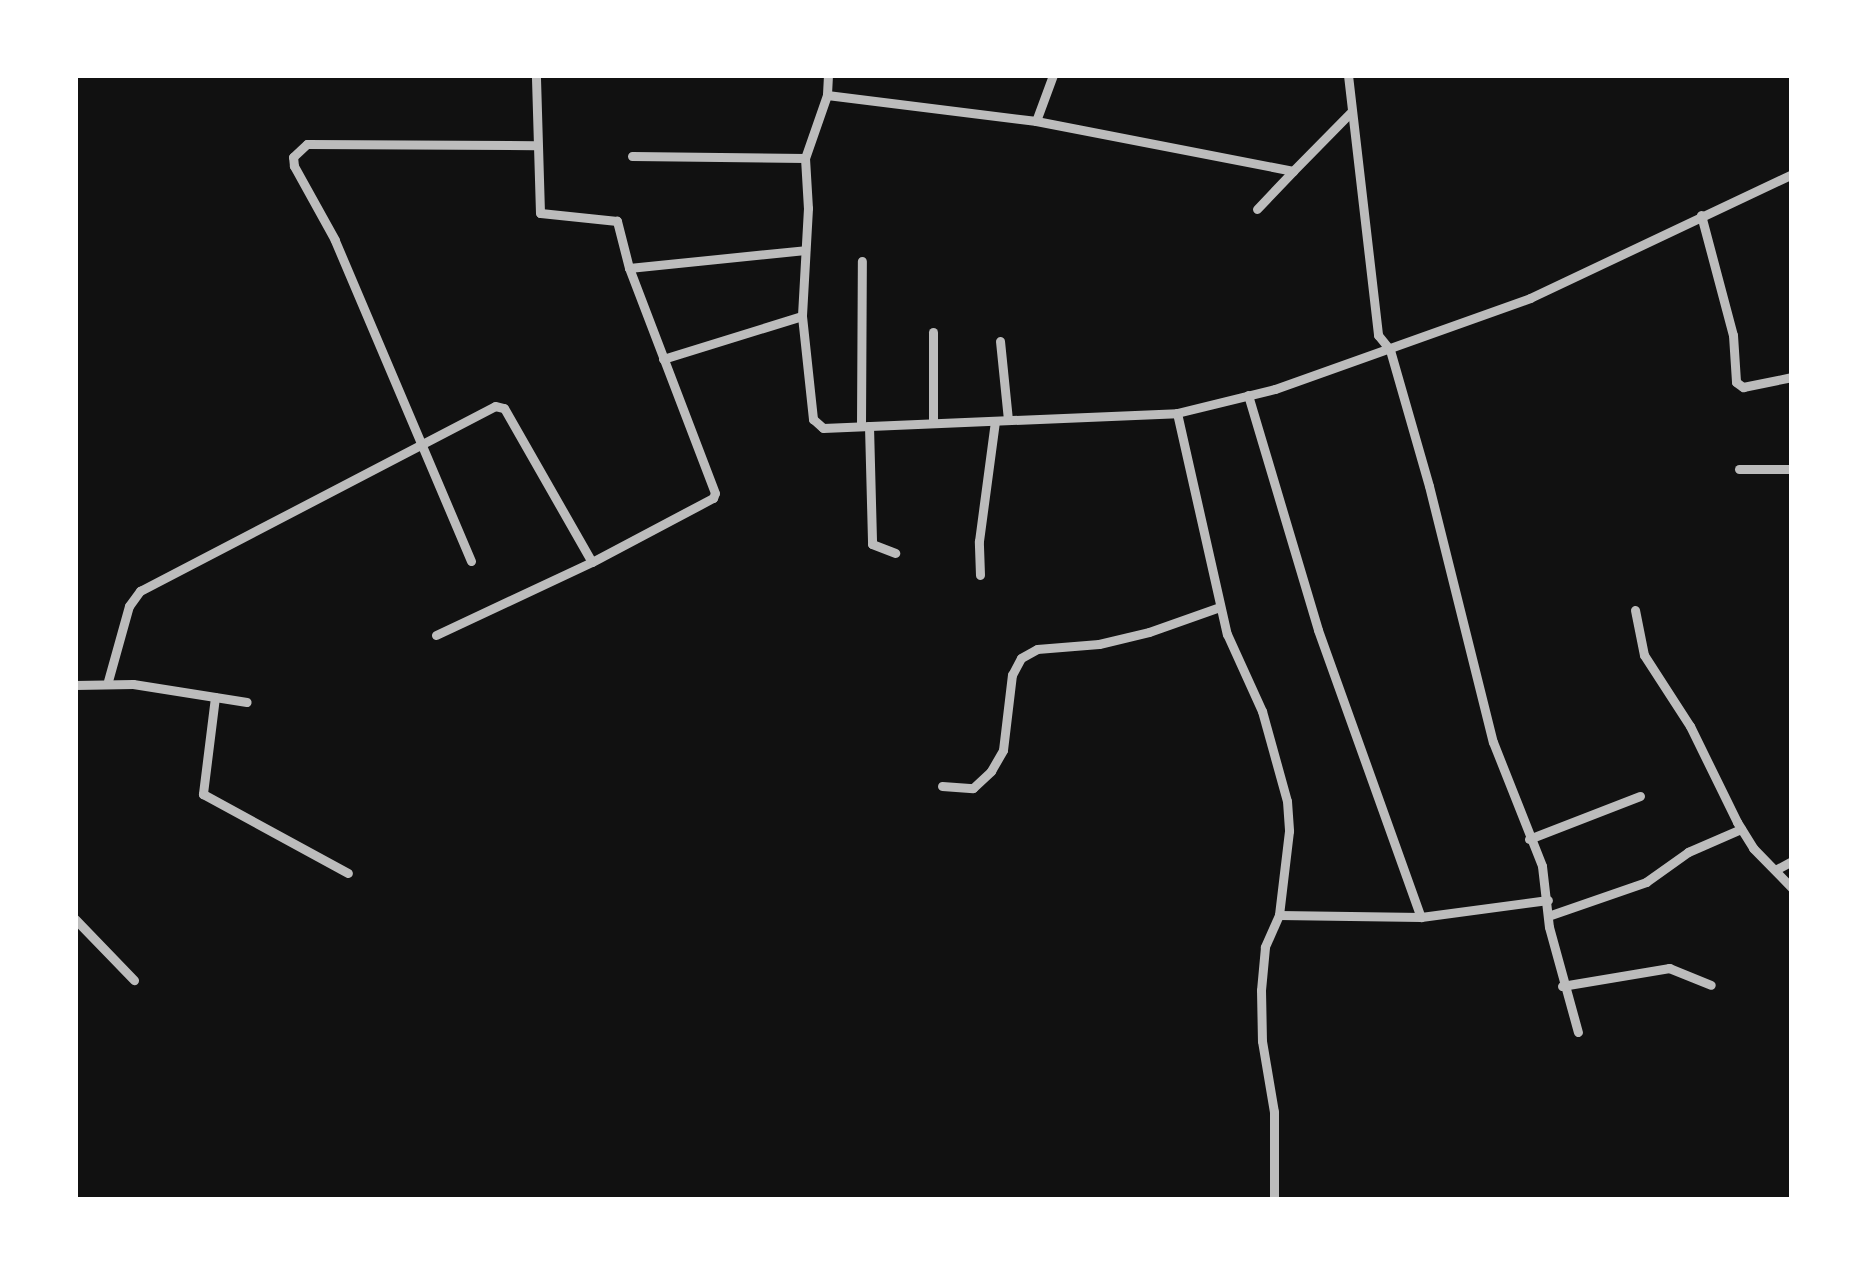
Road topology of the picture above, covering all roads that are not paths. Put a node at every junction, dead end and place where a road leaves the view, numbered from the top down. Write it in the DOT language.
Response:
graph roads {
  1 [pos="536,75"];
  2 [pos="828,75"];
  3 [pos="1053,75"];
  4 [pos="1348,75"];
  5 [pos="827,95"];
  6 [pos="1351,112"];
  7 [pos="1036,121"];
  8 [pos="535,145"];
  9 [pos="632,156"];
  10 [pos="804,158"];
  11 [pos="1292,171"];
  12 [pos="1792,174"];
  13 [pos="1257,209"];
  14 [pos="1701,215"];
  15 [pos="806,250"];
  16 [pos="862,262"];
  17 [pos="628,268"];
  18 [pos="802,316"];
  19 [pos="933,332"];
  20 [pos="1000,341"];
  21 [pos="1390,350"];
  22 [pos="663,359"];
  23 [pos="1792,377"];
  24 [pos="1248,396"];
  25 [pos="1177,413"];
  26 [pos="995,420"];
  27 [pos="1008,420"];
  28 [pos="933,423"];
  29 [pos="865,426"];
  30 [pos="422,445"];
  31 [pos="1738,469"];
  32 [pos="1792,469"];
  33 [pos="894,553"];
  34 [pos="471,560"];
  35 [pos="592,562"];
  36 [pos="980,576"];
  37 [pos="1220,607"];
  38 [pos="1635,610"];
  39 [pos="436,635"];
  40 [pos="108,682"];
  41 [pos="75,685"];
  42 [pos="215,697"];
  43 [pos="247,702"];
  44 [pos="942,786"];
  45 [pos="1640,796"];
  46 [pos="1742,830"];
  47 [pos="1529,839"];
  48 [pos="1792,861"];
  49 [pos="1777,869"];
  50 [pos="348,873"];
  51 [pos="1792,888"];
  52 [pos="1548,900"];
  53 [pos="1279,915"];
  54 [pos="1548,916"];
  55 [pos="1421,917"];
  56 [pos="75,919"];
  57 [pos="134,980"];
  58 [pos="1711,985"];
  59 [pos="1562,986"];
  60 [pos="1578,1032"];
  61 [pos="1274,1200"];
  1 -- 8 [label="street"];
  2 -- 5 [label="street"];
  3 -- 7 [label="street"];
  4 -- 6 [label="street"];
  5 -- 7 [label="street"];
  5 -- 10 [label="street"];
  6 -- 11 [label="street"];
  6 -- 21 [label="street"];
  7 -- 11 [label="street"];
  8 -- 17 [label="street"];
  8 -- 30 [label="street"];
  9 -- 10 [label="street"];
  10 -- 15 [label="street"];
  11 -- 13 [label="street"];
  12 -- 14 [label="street"];
  14 -- 21 [label="street"];
  14 -- 23 [label="street"];
  15 -- 17 [label="street"];
  15 -- 18 [label="street"];
  16 -- 29 [label="street"];
  17 -- 22 [label="street"];
  18 -- 22 [label="street"];
  18 -- 29 [label="street"];
  19 -- 28 [label="street"];
  20 -- 27 [label="street"];
  21 -- 24 [label="street"];
  21 -- 47 [label="street"];
  22 -- 35 [label="street"];
  24 -- 25 [label="street"];
  24 -- 55 [label="street"];
  25 -- 27 [label="street"];
  25 -- 37 [label="street"];
  26 -- 27 [label="street"];
  26 -- 28 [label="street"];
  26 -- 36 [label="street"];
  28 -- 29 [label="street"];
  29 -- 33 [label="street"];
  30 -- 34 [label="street"];
  30 -- 35 [label="street"];
  30 -- 40 [label="street"];
  31 -- 32 [label="street"];
  35 -- 39 [label="street"];
  37 -- 44 [label="street"];
  37 -- 53 [label="street"];
  38 -- 46 [label="street"];
  40 -- 41 [label="street"];
  40 -- 42 [label="street"];
  42 -- 43 [label="street"];
  42 -- 50 [label="street"];
  45 -- 47 [label="street"];
  46 -- 49 [label="street"];
  46 -- 54 [label="street"];
  47 -- 52 [label="street"];
  48 -- 49 [label="street"];
  49 -- 51 [label="street"];
  52 -- 54 [label="street"];
  52 -- 55 [label="street"];
  53 -- 55 [label="street"];
  53 -- 61 [label="street"];
  54 -- 59 [label="street"];
  56 -- 57 [label="street"];
  58 -- 59 [label="street"];
  59 -- 60 [label="street"];
}
